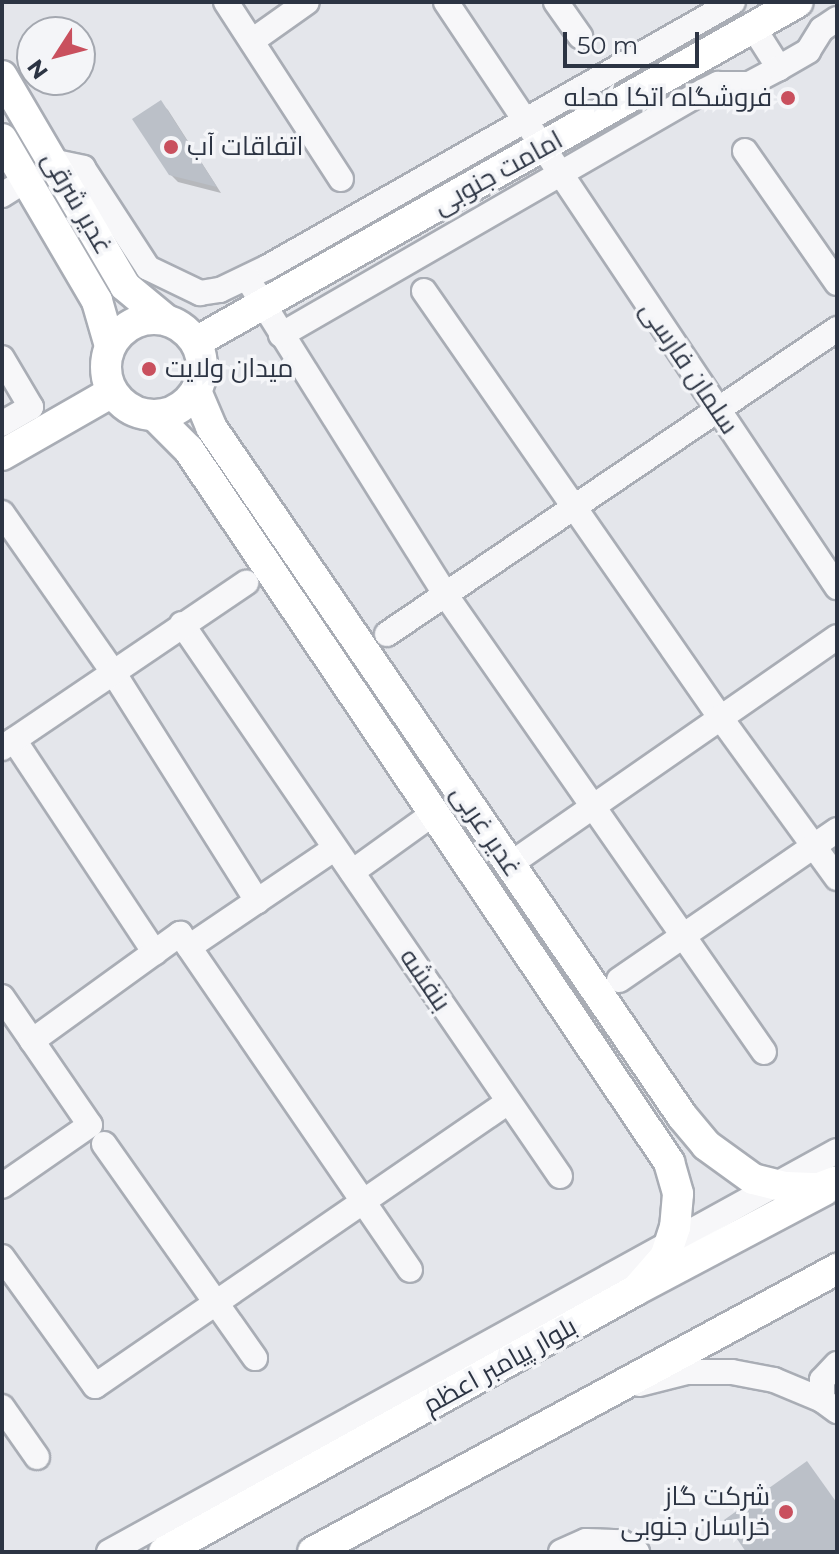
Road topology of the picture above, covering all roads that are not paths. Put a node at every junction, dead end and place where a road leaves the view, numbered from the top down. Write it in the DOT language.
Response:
graph roads {
  1 [pos="226,2"];
  2 [pos="307,2"];
  3 [pos="446,2"];
  4 [pos="556,2"];
  5 [pos="733,2"];
  6 [pos="798,2"];
  7 [pos="837,19"];
  8 [pos="753,27"];
  9 [pos="580,36"];
  10 [pos="252,41"];
  11 [pos="779,68"];
  12 [pos="2,76"];
  13 [pos="526,120"];
  14 [pos="2,139"];
  15 [pos="544,148"];
  16 [pos="745,151"];
  17 [pos="51,161"];
  18 [pos="561,176"];
  19 [pos="341,179"];
  20 [pos="14,187"];
  21 [pos="247,278"];
  22 [pos="837,283"];
  23 [pos="424,291"];
  24 [pos="263,304"];
  25 [pos="166,320"];
  26 [pos="837,329"];
  27 [pos="281,335"];
  28 [pos="196,342"];
  29 [pos="110,346"];
  30 [pos="2,358"];
  31 [pos="196,391"];
  32 [pos="112,392"];
  33 [pos="717,409"];
  34 [pos="155,416"];
  35 [pos="2,424"];
  36 [pos="2,455"];
  37 [pos="574,507"];
  38 [pos="2,513"];
  39 [pos="246,583"];
  40 [pos="837,587"];
  41 [pos="445,594"];
  42 [pos="182,624"];
  43 [pos="387,634"];
  44 [pos="837,637"];
  45 [pos="113,672"];
  46 [pos="720,717"];
  47 [pos="8,744"];
  48 [pos="591,808"];
  49 [pos="434,813"];
  50 [pos="837,830"];
  51 [pos="815,845"];
  52 [pos="335,848"];
  53 [pos="509,865"];
  54 [pos="352,872"];
  55 [pos="837,878"];
  56 [pos="257,901"];
  57 [pos="683,934"];
  58 [pos="185,940"];
  59 [pos="155,953"];
  60 [pos="619,980"];
  61 [pos="2,997"];
  62 [pos="32,1041"];
  63 [pos="764,1052"];
  64 [pos="508,1102"];
  65 [pos="682,1116"];
  66 [pos="653,1138"];
  67 [pos="104,1144"];
  68 [pos="837,1151"];
  69 [pos="560,1176"];
  70 [pos="837,1182"];
  71 [pos="777,1184"];
  72 [pos="2,1186"];
  73 [pos="363,1201"];
  74 [pos="670,1243"];
  75 [pos="2,1257"];
  76 [pos="837,1269"];
  77 [pos="410,1270"];
  78 [pos="636,1290"];
  79 [pos="217,1302"];
  80 [pos="255,1358"];
  81 [pos="837,1364"];
  82 [pos="606,1392"];
  83 [pos="830,1405"];
  84 [pos="2,1407"];
  85 [pos="362,1443"];
  86 [pos="37,1457"];
  87 [pos="109,1552"];
  88 [pos="164,1552"];
  89 [pos="216,1552"];
  90 [pos="313,1552"];
  91 [pos="561,1552"];
  92 [pos="637,1552"];
  1 -- 10 [label="street"];
  2 -- 10 [label="street"];
  3 -- 13 [label="street, سلمان فارسی"];
  4 -- 9 [label="street"];
  5 -- 13 [label="street"];
  6 -- 8 [label="main road, امامت جنوبی"];
  7 -- 11 [label="street"];
  8 -- 11 [label="street"];
  8 -- 15 [label="main road, امامت جنوبی"];
  10 -- 19 [label="street"];
  11 -- 18 [label="street"];
  12 -- 17 [label="main road, غدیر شرقی"];
  13 -- 15 [label="street, سلمان فارسی"];
  13 -- 21 [label="street"];
  14 -- 20 [label="main road, غدیر شرقی"];
  15 -- 18 [label="street, سلمان فارسی"];
  15 -- 24 [label="main road, امامت جنوبی"];
  16 -- 22 [label="street"];
  17 -- 21 [label="street"];
  17 -- 25 [label="main road, غدیر شرقی"];
  18 -- 27 [label="street"];
  18 -- 33 [label="street, سلمان فارسی"];
  20 -- 29 [label="main road, غدیر شرقی"];
  21 -- 24 [label="street"];
  23 -- 37 [label="street"];
  24 -- 27 [label="street"];
  24 -- 28 [label="main road, امامت جنوبی"];
  25 -- 28 [label="main road"];
  25 -- 29 [label="main road"];
  26 -- 33 [label="street"];
  27 -- 41 [label="street"];
  28 -- 31 [label="main road"];
  29 -- 32 [label="main road"];
  30 -- 35 [label="street"];
  31 -- 34 [label="main road"];
  31 -- 53 [label="main road, غدیر غربی"];
  32 -- 34 [label="main road"];
  32 -- 36 [label="main road"];
  33 -- 37 [label="street"];
  33 -- 40 [label="street, سلمان فارسی"];
  34 -- 49 [label="main road, غدیر غربی"];
  37 -- 41 [label="street"];
  37 -- 46 [label="street"];
  38 -- 45 [label="street"];
  39 -- 42 [label="street"];
  41 -- 43 [label="street"];
  41 -- 48 [label="street"];
  42 -- 45 [label="street"];
  42 -- 52 [label="street, بنفشه"];
  44 -- 46 [label="street"];
  45 -- 47 [label="street"];
  45 -- 56 [label="street"];
  46 -- 48 [label="street"];
  46 -- 51 [label="street"];
  47 -- 59 [label="street"];
  48 -- 53 [label="street"];
  48 -- 57 [label="street"];
  49 -- 54 [label="street"];
  49 -- 66 [label="main road, غدیر غربی"];
  50 -- 51 [label="street"];
  51 -- 55 [label="street"];
  51 -- 57 [label="street"];
  52 -- 54 [label="street, بنفشه"];
  52 -- 56 [label="street"];
  53 -- 65 [label="main road, غدیر غربی"];
  54 -- 64 [label="street, بنفشه"];
  56 -- 58 [label="street"];
  57 -- 60 [label="street"];
  57 -- 63 [label="street"];
  58 -- 59 [label="street"];
  58 -- 73 [label="street"];
  59 -- 62 [label="street"];
  61 -- 62 [label="street"];
  62 -- 72 [label="street"];
  64 -- 69 [label="street, بنفشه"];
  64 -- 73 [label="street"];
  65 -- 66 [label="main road"];
  65 -- 71 [label="main road, غدیر غربی"];
  66 -- 74 [label="main road, غدیر غربی"];
  67 -- 79 [label="street"];
  68 -- 71 [label="street"];
  70 -- 71 [label="main road, غدیر غربی"];
  70 -- 78 [label="main road, بلوار پیامبر اعظم"];
  71 -- 74 [label="street"];
  73 -- 77 [label="street"];
  73 -- 79 [label="street"];
  74 -- 78 [label="main road, غدیر غربی"];
  74 -- 87 [label="street"];
  75 -- 79 [label="street"];
  76 -- 82 [label="main road"];
  78 -- 85 [label="main road, بلوار پیامبر اعظم"];
  79 -- 80 [label="street"];
  81 -- 83 [label="street"];
  82 -- 83 [label="street"];
  82 -- 90 [label="main road"];
  84 -- 86 [label="street"];
  85 -- 88 [label="main road, بلوار پیامبر اعظم"];
  85 -- 89 [label="main road"];
  91 -- 92 [label="street"];
}
